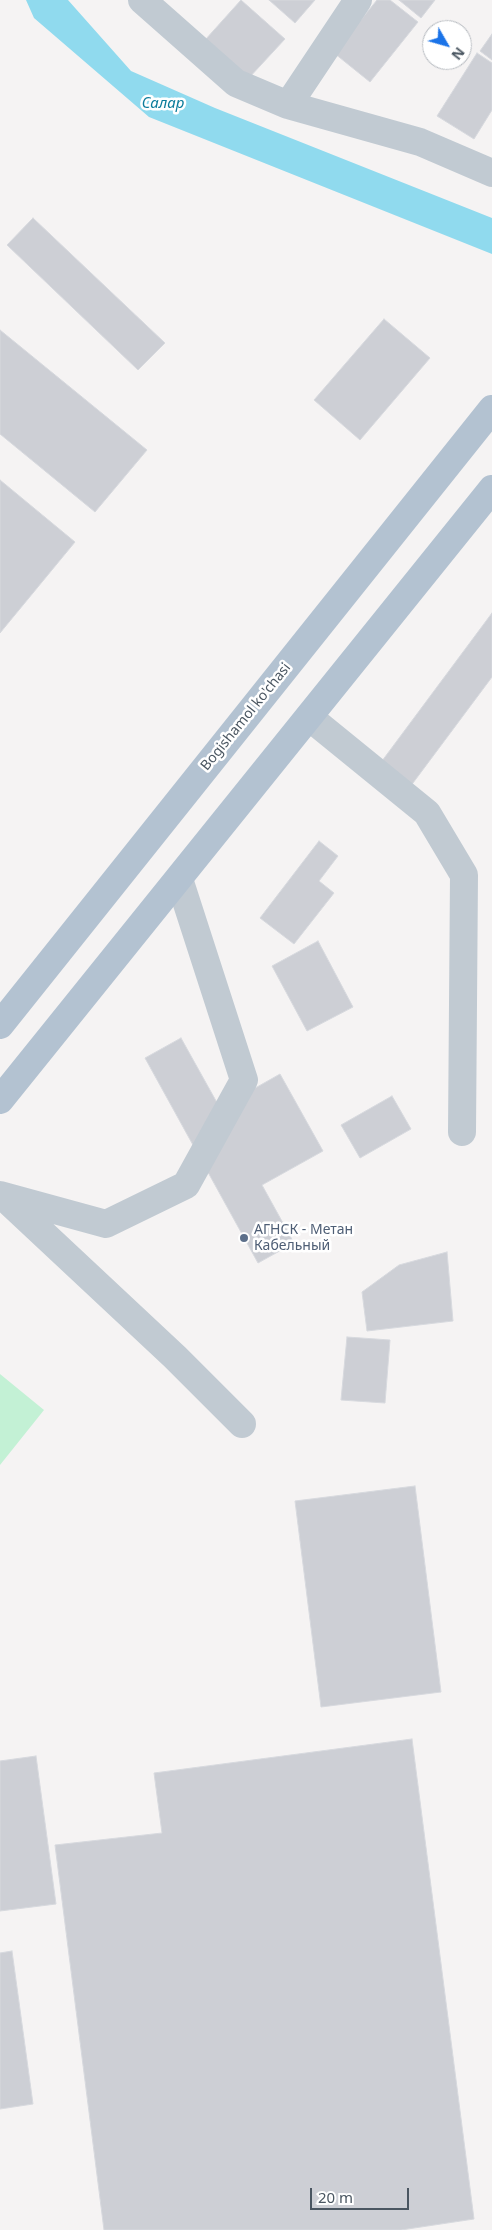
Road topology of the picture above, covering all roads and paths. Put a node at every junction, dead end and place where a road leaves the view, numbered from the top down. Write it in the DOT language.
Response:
graph roads {
  1 [pos="142,0"];
  2 [pos="358,0"];
  3 [pos="288,106"];
  4 [pos="492,173"];
  5 [pos="492,408"];
  6 [pos="492,489"];
  7 [pos="309,717"];
  8 [pos="179,879"];
  9 [pos="0,1024"];
  10 [pos="0,1100"];
  11 [pos="462,1132"];
  12 [pos="1,1196"];
  13 [pos="242,1424"];
  1 -- 3 [label="street"];
  2 -- 3 [label="street"];
  3 -- 4 [label="street"];
  5 -- 9 [label="main road, Bogishamol ko'chasi"];
  6 -- 7 [label="main road"];
  7 -- 8 [label="main road"];
  7 -- 11 [label="street"];
  8 -- 10 [label="main road"];
  8 -- 12 [label="street"];
  12 -- 13 [label="street"];
}
